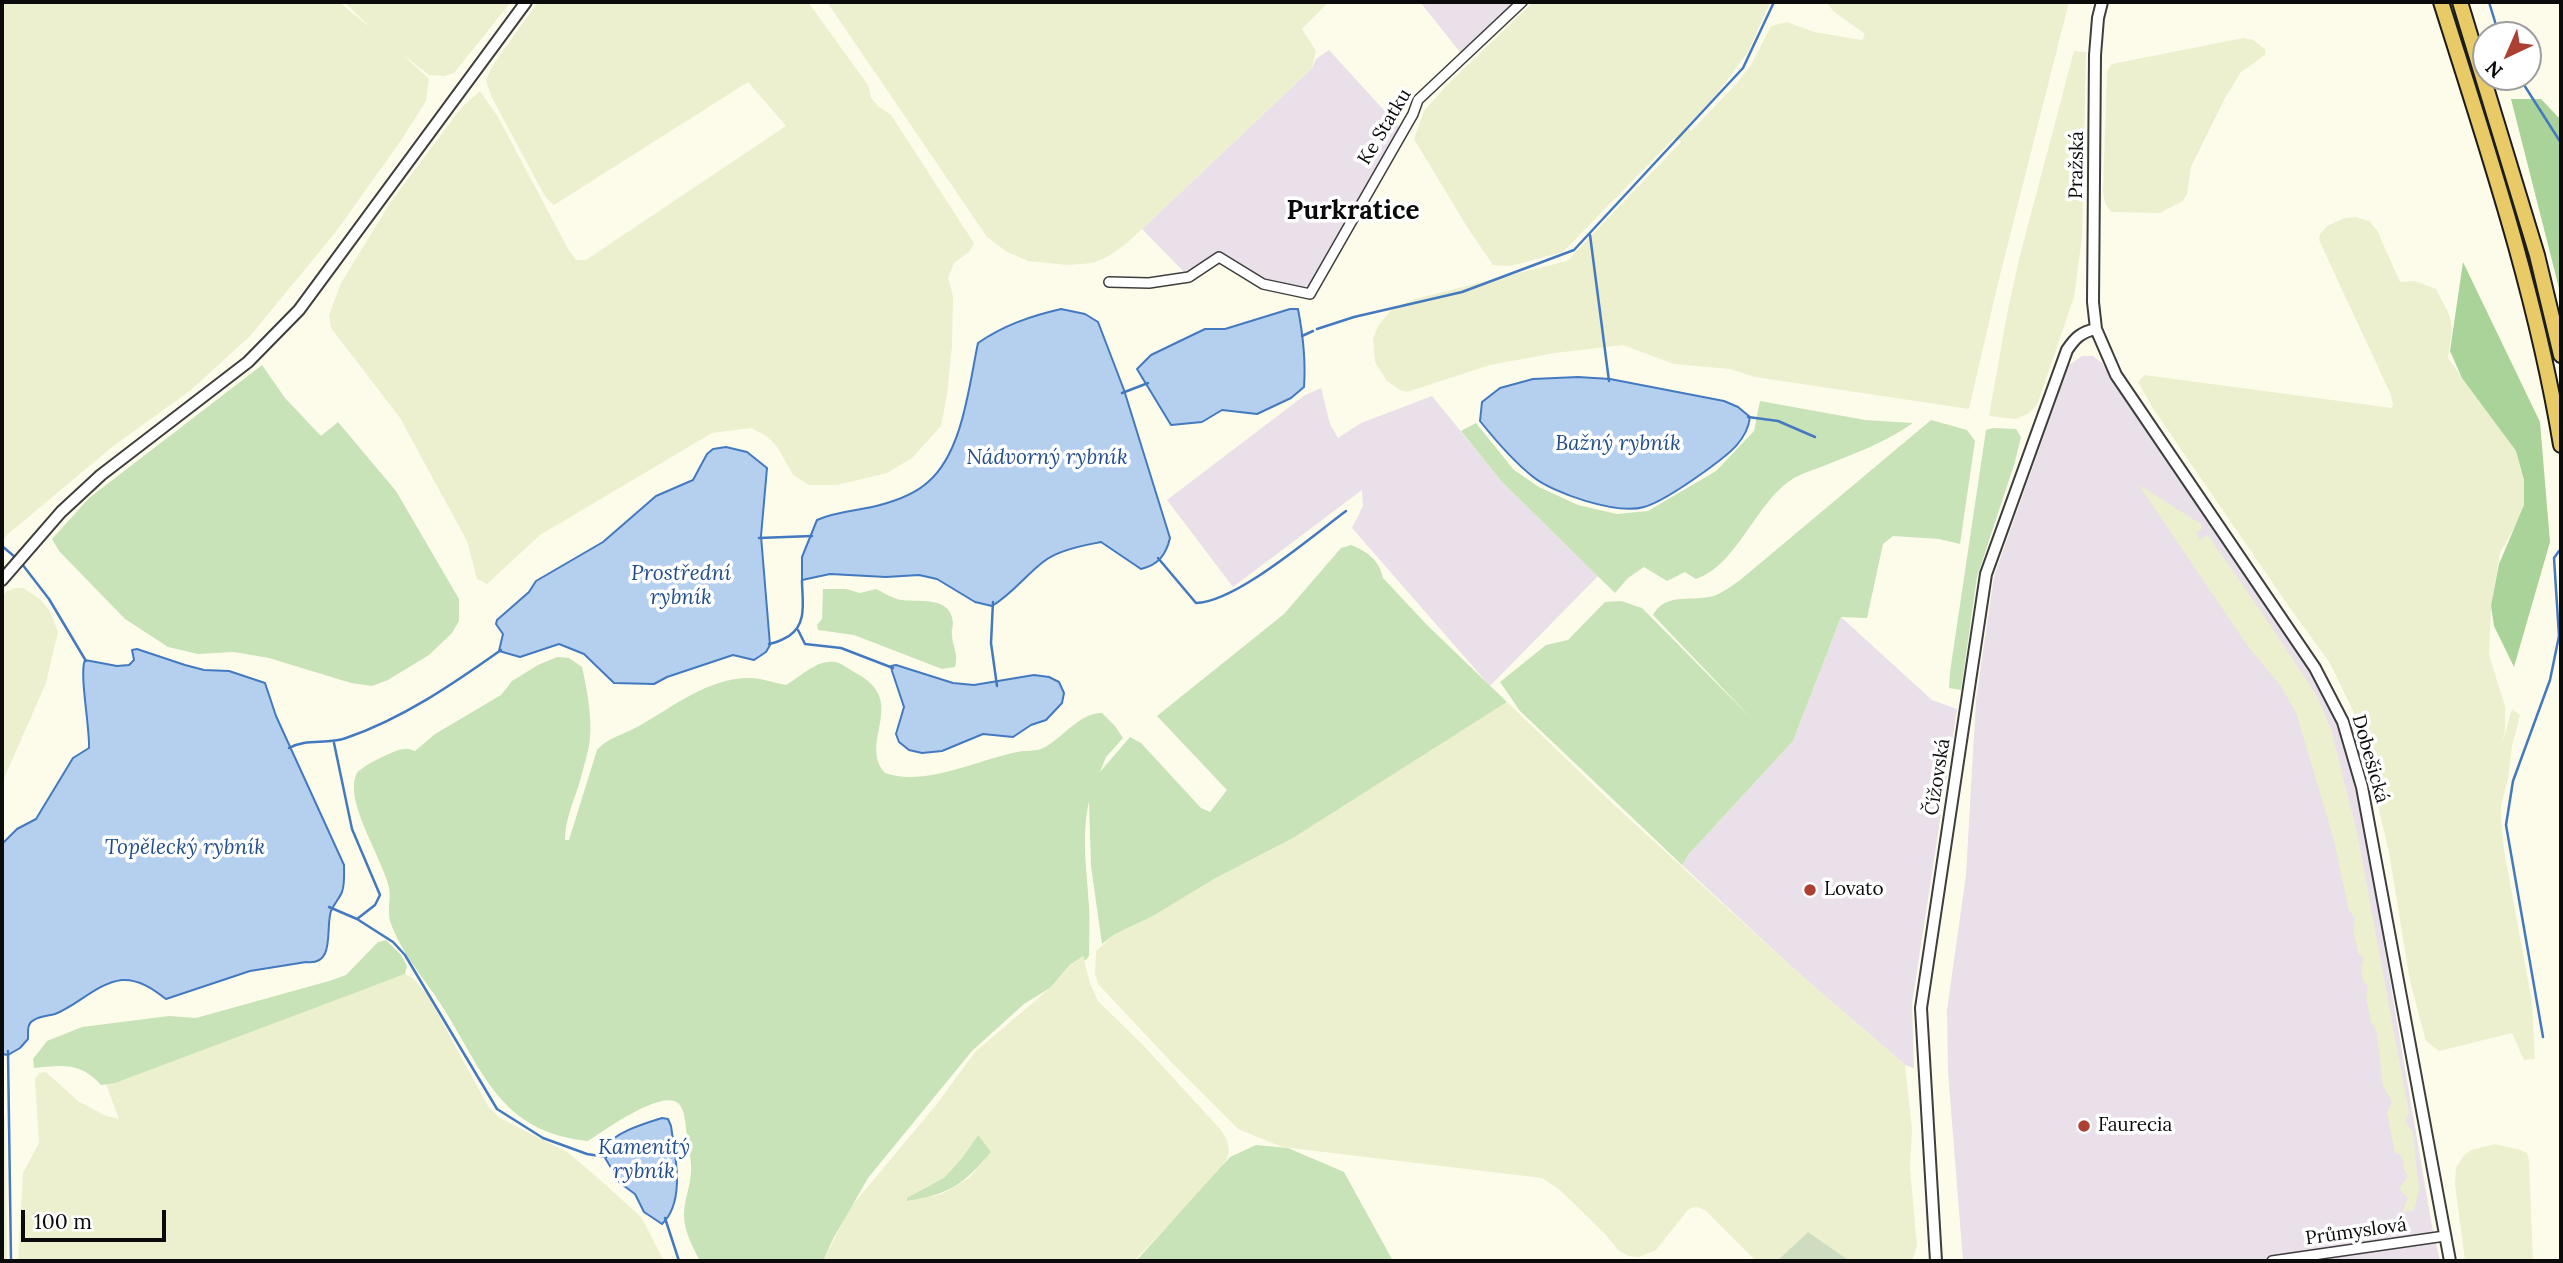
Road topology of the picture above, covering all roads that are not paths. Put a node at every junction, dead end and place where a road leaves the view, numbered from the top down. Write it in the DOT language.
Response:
graph roads {
  1 [pos="526,2"];
  2 [pos="1522,2"];
  3 [pos="2102,2"];
  4 [pos="2441,2"];
  5 [pos="2460,2"];
  6 [pos="1109,282"];
  7 [pos="2096,329"];
  8 [pos="2561,355"];
  9 [pos="2561,445"];
  10 [pos="2,580"];
  11 [pos="2445,1236"];
  12 [pos="1936,1261"];
  13 [pos="2272,1261"];
  14 [pos="2450,1261"];
  1 -- 10 [label="street"];
  2 -- 6 [label="street, Ke Statku"];
  3 -- 7 [label="street, Pražská"];
  4 -- 9 [label="highway"];
  5 -- 8 [label="highway"];
  7 -- 11 [label="street, Dobešická"];
  7 -- 12 [label="street, Čížovská"];
  11 -- 13 [label="street, Průmyslová"];
  11 -- 14 [label="street, Dobešická"];
}
